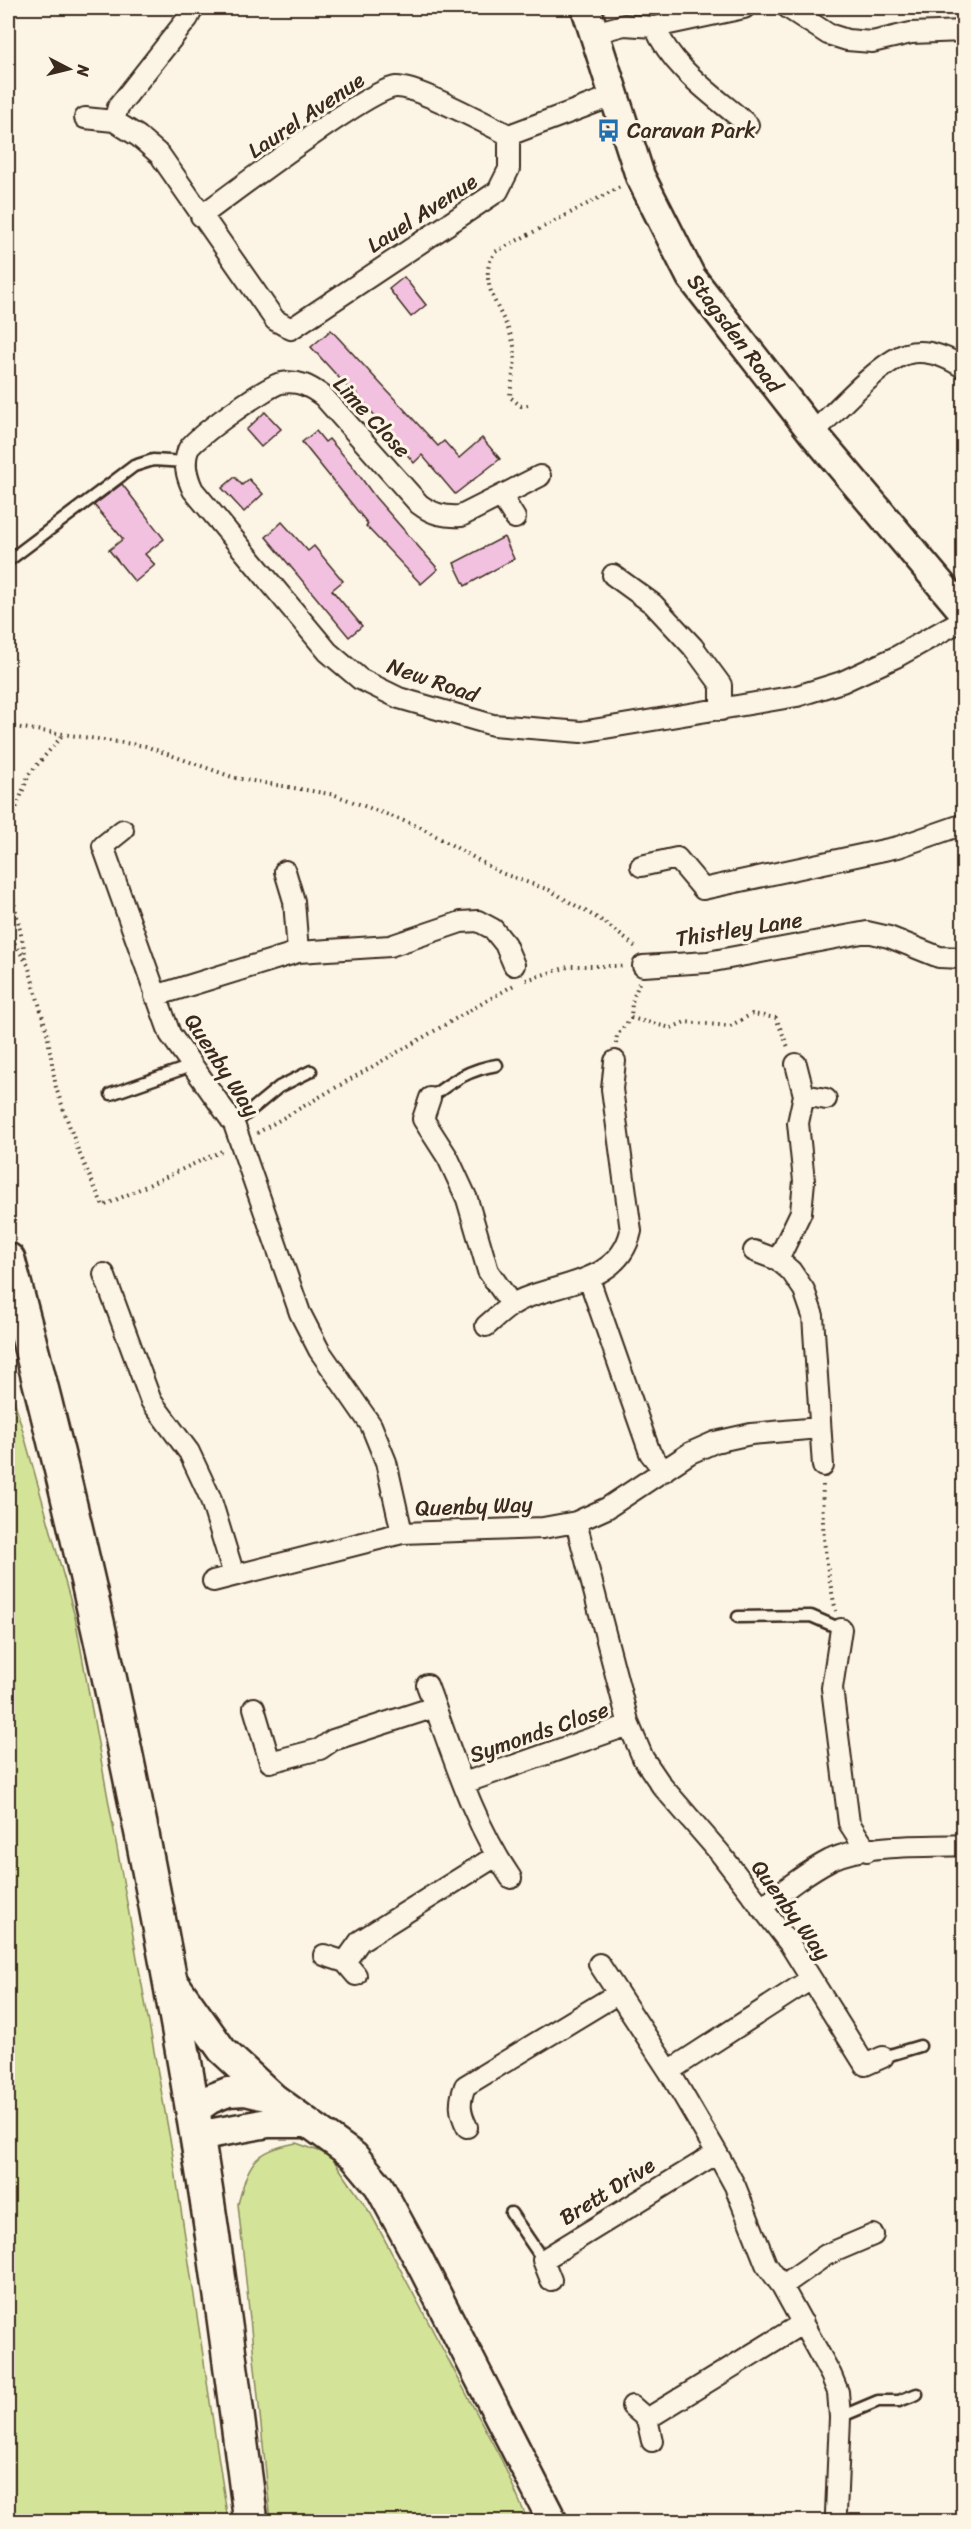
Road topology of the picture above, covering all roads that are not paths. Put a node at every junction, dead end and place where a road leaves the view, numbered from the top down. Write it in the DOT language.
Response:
graph roads {
  1 [pos="193,8"];
  2 [pos="744,8"];
  3 [pos="788,8"];
  4 [pos="590,20"];
  5 [pos="655,27"];
  6 [pos="963,31"];
  7 [pos="613,96"];
  8 [pos="85,118"];
  9 [pos="114,121"];
  10 [pos="748,125"];
  11 [pos="509,135"];
  12 [pos="201,216"];
  13 [pos="963,368"];
  14 [pos="813,433"];
  15 [pos="186,462"];
  16 [pos="540,476"];
  17 [pos="502,497"];
  18 [pos="515,518"];
  19 [pos="8,561"];
  20 [pos="614,575"];
  21 [pos="963,612"];
  22 [pos="963,619"];
  23 [pos="721,710"];
  24 [pos="963,824"];
  25 [pos="123,830"];
  26 [pos="641,866"];
  27 [pos="285,871"];
  28 [pos="298,952"];
  29 [pos="963,958"];
  30 [pos="644,966"];
  31 [pos="516,974"];
  32 [pos="155,996"];
  33 [pos="615,1061"];
  34 [pos="796,1064"];
  35 [pos="497,1065"];
  36 [pos="191,1066"];
  37 [pos="310,1071"];
  38 [pos="111,1094"];
  39 [pos="804,1095"];
  40 [pos="430,1098"];
  41 [pos="826,1099"];
  42 [pos="238,1133"];
  43 [pos="754,1251"];
  44 [pos="8,1260"];
  45 [pos="778,1260"];
  46 [pos="104,1274"];
  47 [pos="589,1279"];
  48 [pos="512,1305"];
  49 [pos="486,1326"];
  50 [pos="819,1428"];
  51 [pos="823,1466"];
  52 [pos="664,1471"];
  53 [pos="576,1522"];
  54 [pos="402,1533"];
  55 [pos="234,1575"];
  56 [pos="213,1581"];
  57 [pos="738,1617"];
  58 [pos="841,1629"];
  59 [pos="427,1685"];
  60 [pos="435,1707"];
  61 [pos="254,1708"];
  62 [pos="630,1725"];
  63 [pos="464,1783"];
  64 [pos="963,1845"];
  65 [pos="867,1851"];
  66 [pos="496,1857"];
  67 [pos="511,1878"];
  68 [pos="761,1908"];
  69 [pos="324,1955"];
  70 [pos="599,1965"];
  71 [pos="169,1975"];
  72 [pos="811,1979"];
  73 [pos="617,1994"];
  74 [pos="920,2046"];
  75 [pos="883,2056"];
  76 [pos="669,2071"];
  77 [pos="274,2098"];
  78 [pos="195,2123"];
  79 [pos="306,2123"];
  80 [pos="467,2127"];
  81 [pos="717,2153"];
  82 [pos="511,2213"];
  83 [pos="873,2235"];
  84 [pos="543,2260"];
  85 [pos="551,2280"];
  86 [pos="782,2286"];
  87 [pos="802,2323"];
  88 [pos="917,2394"];
  89 [pos="632,2406"];
  90 [pos="840,2417"];
  91 [pos="647,2419"];
  92 [pos="652,2441"];
  93 [pos="836,2513"];
  94 [pos="552,2521"];
  95 [pos="251,2522"];
  1 -- 9 [label="street"];
  2 -- 5 [label="street"];
  3 -- 6 [label="street"];
  4 -- 5 [label="street"];
  4 -- 7 [label="street, Stagsden Road"];
  5 -- 10 [label="street"];
  7 -- 11 [label="street"];
  7 -- 14 [label="street, Stagsden Road"];
  8 -- 9 [label="street"];
  9 -- 12 [label="street"];
  11 -- 12 [label="street, Laurel Avenue"];
  11 -- 12 [label="street, Lauel Avenue"];
  13 -- 14 [label="street"];
  14 -- 21 [label="street, Stagsden Road"];
  15 -- 17 [label="street, Lime Close"];
  15 -- 19 [label="lane"];
  15 -- 23 [label="street, New Road"];
  16 -- 17 [label="street, Lime Close"];
  17 -- 18 [label="street"];
  20 -- 23 [label="street"];
  22 -- 23 [label="street, New Road"];
  24 -- 26 [label="street"];
  25 -- 32 [label="street, Quenby Way"];
  27 -- 28 [label="street"];
  28 -- 31 [label="street"];
  28 -- 32 [label="street"];
  29 -- 30 [label="street, Thistley Lane"];
  32 -- 36 [label="street, Quenby Way"];
  33 -- 47 [label="street"];
  34 -- 39 [label="street"];
  35 -- 40 [label="lane"];
  36 -- 38 [label="lane"];
  36 -- 42 [label="street, Quenby Way"];
  37 -- 42 [label="lane"];
  39 -- 41 [label="street"];
  39 -- 45 [label="street"];
  40 -- 48 [label="street"];
  42 -- 54 [label="street, Quenby Way"];
  43 -- 45 [label="street"];
  44 -- 71 [label="highway"];
  45 -- 50 [label="street"];
  46 -- 55 [label="street"];
  47 -- 48 [label="street"];
  47 -- 52 [label="street"];
  48 -- 49 [label="street"];
  50 -- 51 [label="street"];
  50 -- 52 [label="street"];
  52 -- 53 [label="street"];
  53 -- 54 [label="street, Quenby Way"];
  53 -- 62 [label="street, Quenby Way"];
  54 -- 55 [label="street"];
  55 -- 56 [label="street"];
  57 -- 58 [label="lane"];
  58 -- 65 [label="street"];
  59 -- 60 [label="street, Symonds Close"];
  60 -- 61 [label="street"];
  60 -- 63 [label="street, Symonds Close"];
  62 -- 63 [label="street, Symonds Close"];
  62 -- 68 [label="street, Quenby Way"];
  63 -- 66 [label="street, Symonds Close"];
  64 -- 65 [label="street"];
  65 -- 68 [label="street"];
  66 -- 67 [label="street, Symonds Close"];
  66 -- 69 [label="street"];
  68 -- 72 [label="street, Quenby Way"];
  70 -- 73 [label="street"];
  71 -- 77 [label="street"];
  71 -- 78 [label="highway"];
  72 -- 75 [label="street, Quenby Way"];
  72 -- 76 [label="street"];
  73 -- 76 [label="street"];
  73 -- 80 [label="street"];
  74 -- 75 [label="lane"];
  76 -- 81 [label="street"];
  77 -- 78 [label="street"];
  77 -- 79 [label="street"];
  78 -- 79 [label="street"];
  78 -- 95 [label="highway"];
  79 -- 94 [label="street"];
  81 -- 84 [label="street, Brett Drive"];
  81 -- 86 [label="street"];
  82 -- 84 [label="lane"];
  83 -- 86 [label="street"];
  84 -- 85 [label="street"];
  86 -- 87 [label="street"];
  87 -- 90 [label="street"];
  87 -- 91 [label="street"];
  88 -- 90 [label="lane"];
  89 -- 91 [label="street"];
  90 -- 93 [label="street"];
  91 -- 92 [label="street"];
}
